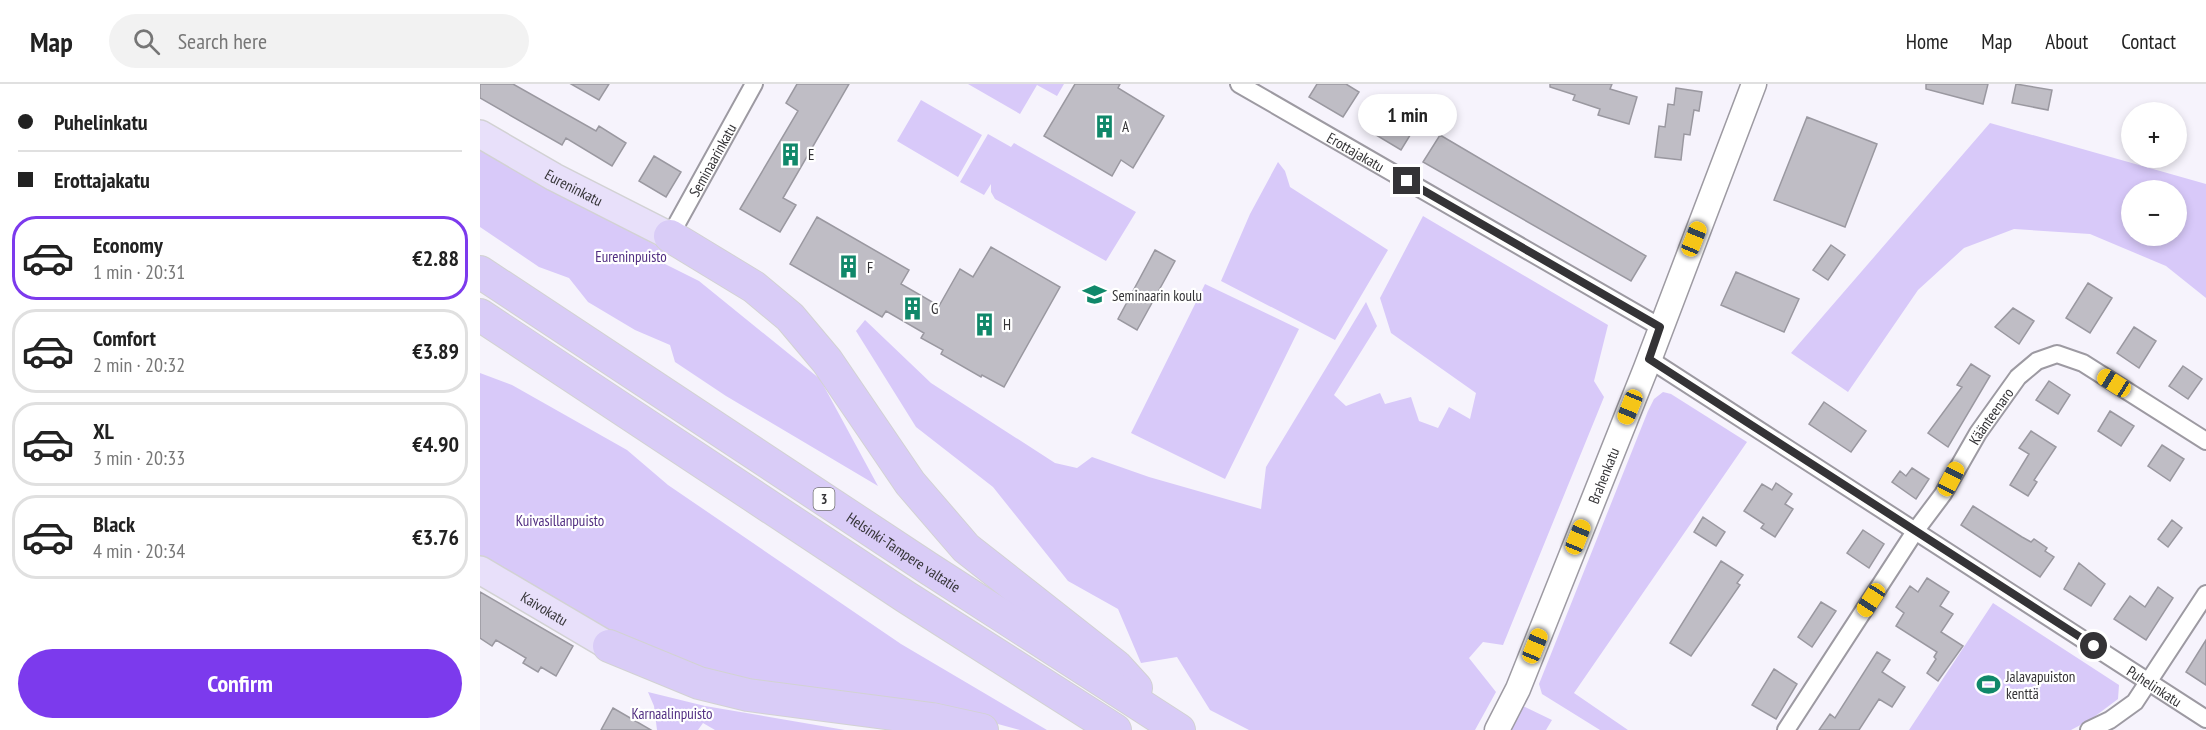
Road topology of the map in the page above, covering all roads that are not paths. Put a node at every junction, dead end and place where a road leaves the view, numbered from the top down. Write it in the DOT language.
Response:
graph roads {
  1 [pos="754,84"];
  2 [pos="1239,84"];
  3 [pos="1754,84"];
  4 [pos="480,134"];
  5 [pos="670,236"];
  6 [pos="480,272"];
  7 [pos="480,315"];
  8 [pos="1660,327"];
  9 [pos="1649,359"];
  10 [pos="2206,441"];
  11 [pos="1916,530"];
  12 [pos="480,570"];
  13 [pos="2206,594"];
  14 [pos="609,646"];
  15 [pos="2149,682"];
  16 [pos="2206,719"];
  17 [pos="1174,727"];
  18 [pos="982,730"];
  19 [pos="1115,730"];
  20 [pos="1497,730"];
  21 [pos="1786,730"];
  22 [pos="2089,730"];
  1 -- 5 [label="street, Seminaarinkatu"];
  2 -- 8 [label="street, Erottajakatu"];
  3 -- 8 [label="main road, Brahenkatu"];
  4 -- 5 [label="main road, Eureninkatu"];
  5 -- 17 [label="highway"];
  6 -- 17 [label="highway, Helsinki-Tampere valtatie / 3"];
  7 -- 19 [label="highway, 3"];
  8 -- 9 [label="main road, Brahenkatu"];
  9 -- 11 [label="street, Puhelinkatu"];
  9 -- 20 [label="main road, Brahenkatu"];
  10 -- 11 [label="street, Käänteenaro"];
  11 -- 15 [label="street, Puhelinkatu"];
  11 -- 21 [label="street, Käänteenaro"];
  12 -- 14 [label="main road, Kaivokatu"];
  13 -- 15 [label="street"];
  14 -- 18 [label="highway"];
  15 -- 16 [label="street, Puhelinkatu"];
  15 -- 22 [label="street"];
}
